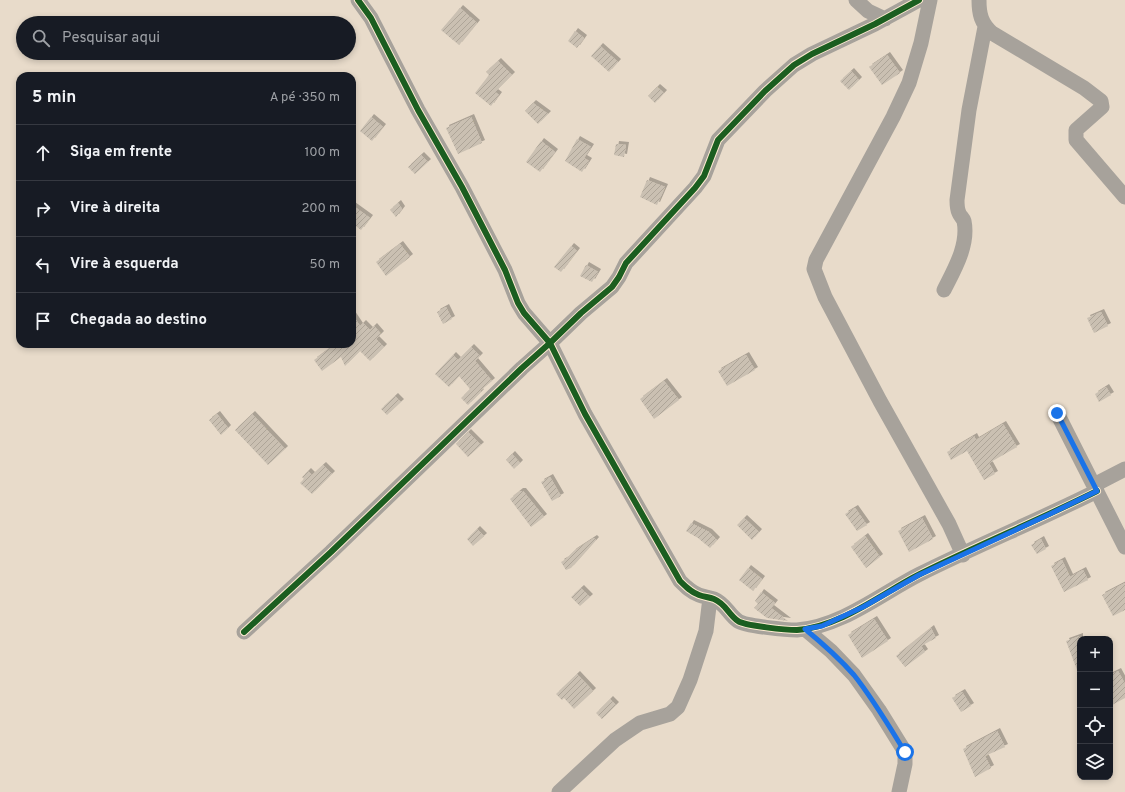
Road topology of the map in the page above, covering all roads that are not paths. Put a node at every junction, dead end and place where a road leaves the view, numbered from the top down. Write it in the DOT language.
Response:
graph roads {
  1 [pos="358,0"];
  2 [pos="856,0"];
  3 [pos="919,0"];
  4 [pos="930,0"];
  5 [pos="979,0"];
  6 [pos="885,19"];
  7 [pos="985,27"];
  8 [pos="1125,197"];
  9 [pos="944,290"];
  10 [pos="550,343"];
  11 [pos="1057,413"];
  12 [pos="1125,469"];
  13 [pos="1096,488"];
  14 [pos="1125,546"];
  15 [pos="963,555"];
  16 [pos="710,598"];
  17 [pos="805,629"];
  18 [pos="244,632"];
  19 [pos="559,792"];
  20 [pos="899,792"];
  1 -- 10 [label="street"];
  2 -- 6 [label="street"];
  3 -- 6 [label="street"];
  4 -- 15 [label="street"];
  5 -- 7 [label="street"];
  6 -- 10 [label="street"];
  7 -- 8 [label="street"];
  7 -- 9 [label="street"];
  10 -- 16 [label="street"];
  10 -- 18 [label="street"];
  11 -- 13 [label="street"];
  12 -- 13 [label="street"];
  13 -- 14 [label="street"];
  13 -- 15 [label="street"];
  15 -- 17 [label="street"];
  16 -- 17 [label="street"];
  16 -- 19 [label="street"];
  17 -- 20 [label="street"];
}
